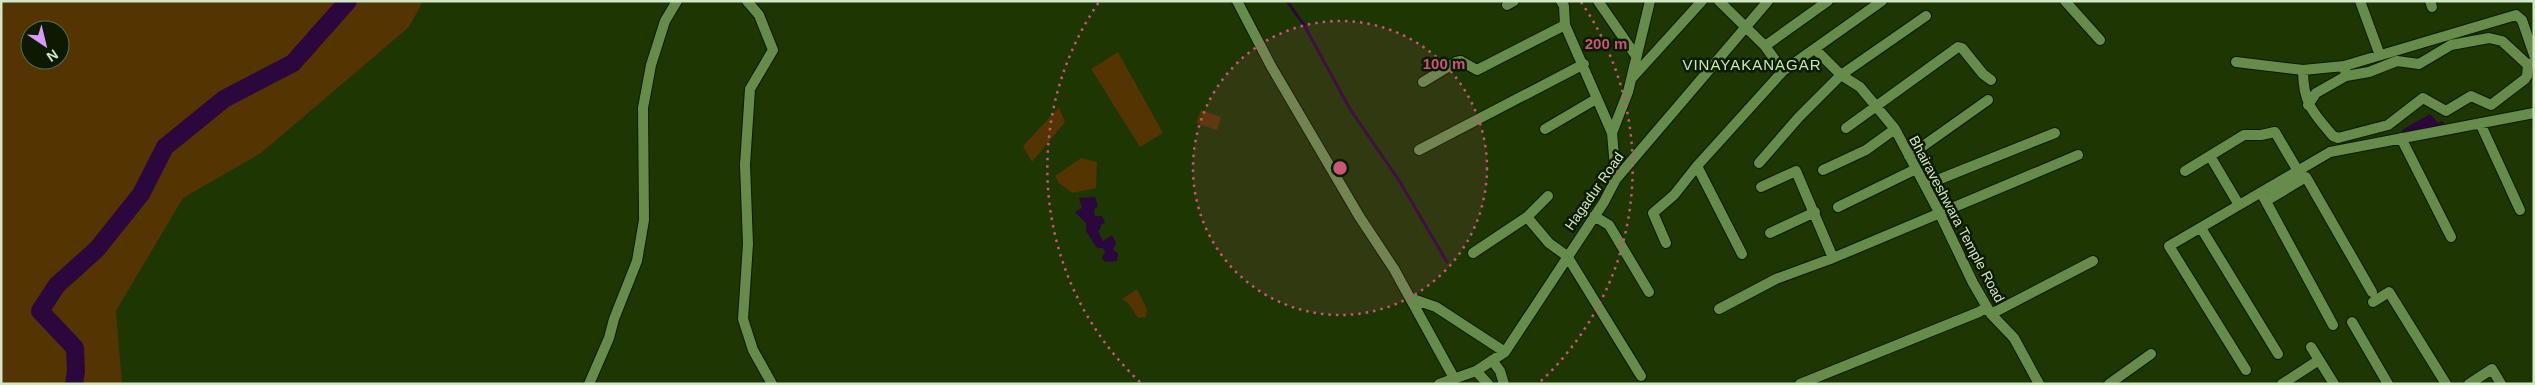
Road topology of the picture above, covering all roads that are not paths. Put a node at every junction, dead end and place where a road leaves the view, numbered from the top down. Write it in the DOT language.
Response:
graph roads {
  1 [pos="677,1"];
  2 [pos="747,1"];
  3 [pos="1237,1"];
  4 [pos="1561,1"];
  5 [pos="1598,1"];
  6 [pos="1650,1"];
  7 [pos="1702,1"];
  8 [pos="1719,1"];
  9 [pos="1768,1"];
  10 [pos="1828,1"];
  11 [pos="1882,1"];
  12 [pos="2066,1"];
  13 [pos="2360,1"];
  14 [pos="1926,16"];
  15 [pos="1565,25"];
  16 [pos="1746,27"];
  17 [pos="2100,40"];
  18 [pos="1765,46"];
  19 [pos="1816,49"];
  20 [pos="2378,50"];
  21 [pos="2534,55"];
  22 [pos="1636,56"];
  23 [pos="2236,62"];
  24 [pos="1584,64"];
  25 [pos="2531,64"];
  26 [pos="2303,70"];
  27 [pos="1783,71"];
  28 [pos="2345,71"];
  29 [pos="1841,76"];
  30 [pos="1631,80"];
  31 [pos="1991,80"];
  32 [pos="1423,82"];
  33 [pos="1596,99"];
  34 [pos="1988,100"];
  35 [pos="2308,105"];
  36 [pos="1875,106"];
  37 [pos="2534,113"];
  38 [pos="2480,123"];
  39 [pos="1846,128"];
  40 [pos="1545,129"];
  41 [pos="1895,129"];
  42 [pos="1612,133"];
  43 [pos="2055,133"];
  44 [pos="2401,138"];
  45 [pos="1419,150"];
  46 [pos="2078,155"];
  47 [pos="1909,156"];
  48 [pos="2210,156"];
  49 [pos="1759,163"];
  50 [pos="1697,166"];
  51 [pos="1916,169"];
  52 [pos="1823,170"];
  53 [pos="2185,171"];
  54 [pos="2298,171"];
  55 [pos="1616,179"];
  56 [pos="1926,185"];
  57 [pos="1761,187"];
  58 [pos="1548,196"];
  59 [pos="2264,197"];
  60 [pos="2239,206"];
  61 [pos="1838,207"];
  62 [pos="2520,210"];
  63 [pos="1815,212"];
  64 [pos="1939,212"];
  65 [pos="1594,216"];
  66 [pos="1527,217"];
  67 [pos="2201,228"];
  68 [pos="1770,233"];
  69 [pos="2451,237"];
  70 [pos="1666,243"];
  71 [pos="1473,253"];
  72 [pos="1742,254"];
  73 [pos="1566,256"];
  74 [pos="1833,258"];
  75 [pos="2094,261"];
  76 [pos="1649,292"];
  77 [pos="1410,298"];
  78 [pos="1719,309"];
  79 [pos="1989,310"];
  80 [pos="2352,322"];
  81 [pos="2333,325"];
  82 [pos="2310,347"];
  83 [pos="1505,352"];
  84 [pos="2151,354"];
  85 [pos="2278,354"];
  86 [pos="1492,360"];
  87 [pos="2319,360"];
  88 [pos="2246,370"];
  89 [pos="1476,371"];
  90 [pos="1641,376"];
  91 [pos="1454,378"];
  92 [pos="1442,383"];
  93 [pos="589,384"];
  94 [pos="772,384"];
  95 [pos="1488,384"];
  96 [pos="1504,384"];
  97 [pos="1800,384"];
  98 [pos="2039,384"];
  99 [pos="2109,384"];
  100 [pos="2282,384"];
  101 [pos="2334,384"];
  102 [pos="2388,384"];
  103 [pos="2446,384"];
  104 [pos="2469,384"];
  105 [pos="2501,384"];
  1 -- 93 [label="street"];
  2 -- 94 [label="street"];
  3 -- 77 [label="street"];
  4 -- 15 [label="street"];
  5 -- 22 [label="street"];
  6 -- 22 [label="street"];
  7 -- 30 [label="street"];
  8 -- 16 [label="street"];
  9 -- 16 [label="street, Hagadur Road"];
  10 -- 18 [label="street"];
  11 -- 19 [label="street"];
  12 -- 17 [label="street"];
  13 -- 20 [label="street"];
  14 -- 29 [label="street"];
  15 -- 24 [label="street"];
  15 -- 32 [label="street"];
  16 -- 18 [label="street"];
  16 -- 55 [label="street, Hagadur Road"];
  18 -- 27 [label="street"];
  19 -- 27 [label="street"];
  19 -- 29 [label="street, Bhairaveshwara Temple Road"];
  21 -- 28 [label="street"];
  22 -- 30 [label="street"];
  23 -- 26 [label="street"];
  24 -- 33 [label="street"];
  24 -- 45 [label="street"];
  25 -- 28 [label="street"];
  25 -- 35 [label="street"];
  26 -- 28 [label="street"];
  26 -- 35 [label="street"];
  27 -- 50 [label="street"];
  28 -- 35 [label="street"];
  29 -- 36 [label="street, Bhairaveshwara Temple Road"];
  29 -- 49 [label="street"];
  30 -- 42 [label="street"];
  31 -- 36 [label="street"];
  33 -- 40 [label="street"];
  33 -- 42 [label="street"];
  34 -- 47 [label="street"];
  36 -- 39 [label="street"];
  36 -- 41 [label="street, Bhairaveshwara Temple Road"];
  37 -- 38 [label="street"];
  38 -- 44 [label="street"];
  38 -- 62 [label="street"];
  41 -- 47 [label="street, Bhairaveshwara Temple Road"];
  41 -- 52 [label="street"];
  42 -- 55 [label="street"];
  43 -- 56 [label="street"];
  44 -- 54 [label="street"];
  44 -- 69 [label="street"];
  46 -- 64 [label="street"];
  47 -- 51 [label="street, Bhairaveshwara Temple Road"];
  48 -- 53 [label="street"];
  48 -- 54 [label="street"];
  48 -- 60 [label="street"];
  50 -- 70 [label="street"];
  50 -- 72 [label="street"];
  51 -- 56 [label="street, Bhairaveshwara Temple Road"];
  51 -- 61 [label="street"];
  54 -- 59 [label="street"];
  55 -- 65 [label="street, Hagadur Road"];
  56 -- 64 [label="street, Bhairaveshwara Temple Road"];
  57 -- 63 [label="street"];
  58 -- 66 [label="street"];
  59 -- 60 [label="street"];
  59 -- 81 [label="street"];
  59 -- 103 [label="street"];
  60 -- 67 [label="street"];
  63 -- 68 [label="street"];
  63 -- 74 [label="street"];
  64 -- 74 [label="street"];
  64 -- 79 [label="street, Bhairaveshwara Temple Road"];
  65 -- 73 [label="street, Hagadur Road"];
  65 -- 76 [label="street"];
  66 -- 71 [label="street"];
  66 -- 73 [label="street"];
  67 -- 85 [label="street"];
  67 -- 88 [label="street"];
  73 -- 83 [label="street, Hagadur Road"];
  73 -- 90 [label="street"];
  74 -- 78 [label="street"];
  75 -- 79 [label="street"];
  77 -- 83 [label="street"];
  77 -- 91 [label="street"];
  79 -- 97 [label="street"];
  79 -- 98 [label="street, Bhairaveshwara Temple Road"];
  80 -- 102 [label="street"];
  82 -- 87 [label="street"];
  83 -- 86 [label="street, Hagadur Road"];
  84 -- 99 [label="street"];
  86 -- 89 [label="street, Hagadur Road"];
  86 -- 96 [label="street"];
  87 -- 100 [label="street"];
  87 -- 101 [label="street"];
  89 -- 91 [label="street, Hagadur Road"];
  89 -- 95 [label="street"];
  91 -- 92 [label="street, Hagadur Road"];
  104 -- 105 [label="street"];
}
